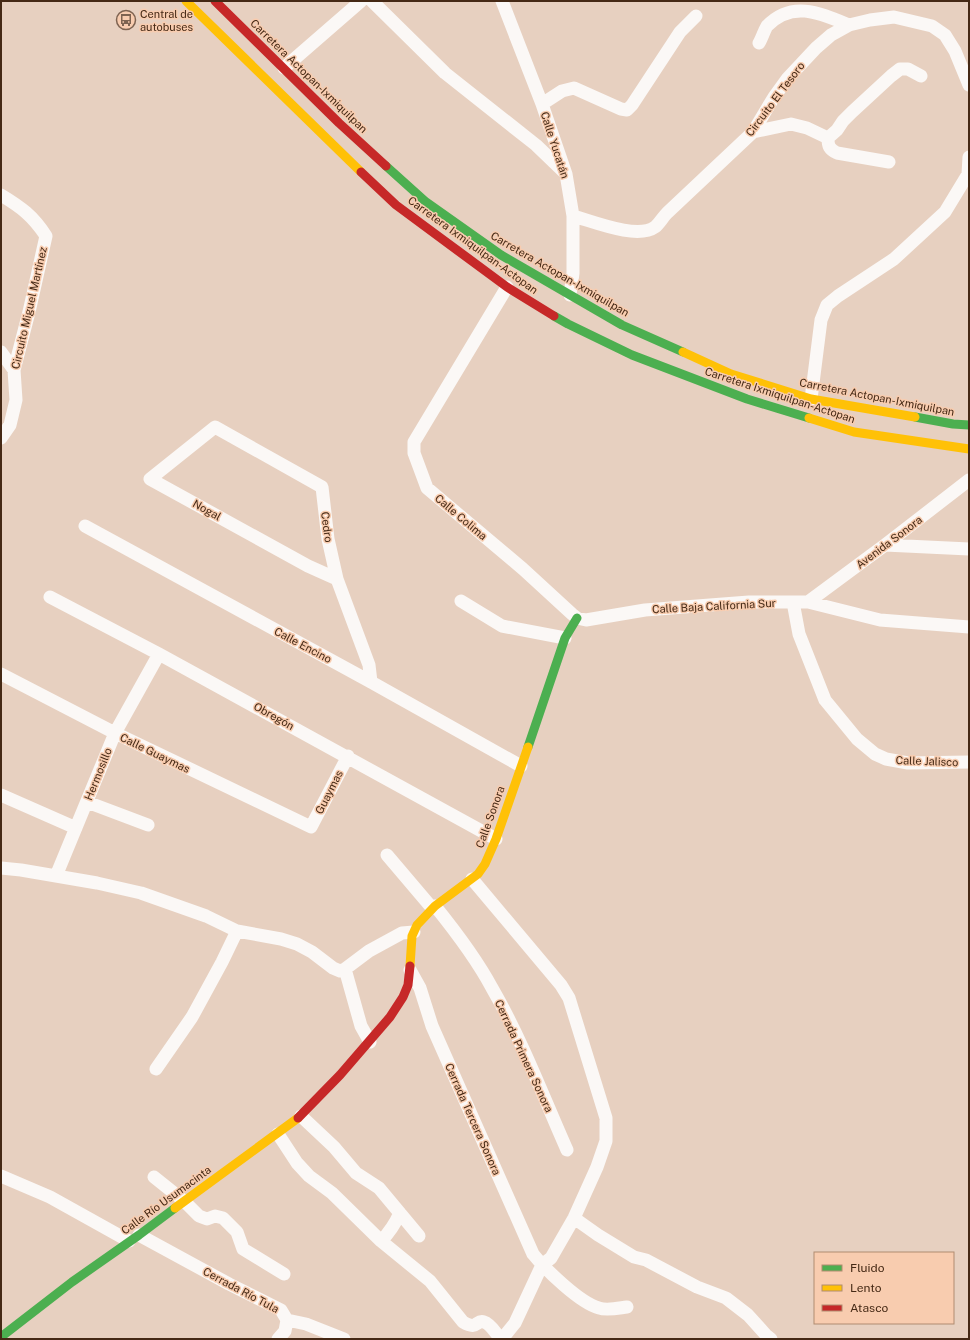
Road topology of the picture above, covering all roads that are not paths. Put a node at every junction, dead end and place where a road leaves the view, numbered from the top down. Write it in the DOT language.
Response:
graph roads {
  1 [pos="186,1"];
  2 [pos="215,1"];
  3 [pos="361,1"];
  4 [pos="372,1"];
  5 [pos="502,1"];
  6 [pos="696,16"];
  7 [pos="850,25"];
  8 [pos="759,43"];
  9 [pos="955,51"];
  10 [pos="969,62"];
  11 [pos="284,68"];
  12 [pos="921,76"];
  13 [pos="969,85"];
  14 [pos="542,104"];
  15 [pos="753,132"];
  16 [pos="828,138"];
  17 [pos="969,157"];
  18 [pos="889,162"];
  19 [pos="566,174"];
  20 [pos="1,195"];
  21 [pos="573,216"];
  22 [pos="507,287"];
  23 [pos="570,295"];
  24 [pos="1,352"];
  25 [pos="14,370"];
  26 [pos="812,399"];
  27 [pos="969,425"];
  28 [pos="215,427"];
  29 [pos="1,438"];
  30 [pos="969,449"];
  31 [pos="969,480"];
  32 [pos="85,526"];
  33 [pos="885,545"];
  34 [pos="969,549"];
  35 [pos="337,579"];
  36 [pos="50,597"];
  37 [pos="461,601"];
  38 [pos="792,602"];
  39 [pos="808,602"];
  40 [pos="577,618"];
  41 [pos="969,627"];
  42 [pos="565,638"];
  43 [pos="159,654"];
  44 [pos="1,674"];
  45 [pos="371,682"];
  46 [pos="114,733"];
  47 [pos="348,756"];
  48 [pos="969,762"];
  49 [pos="521,766"];
  50 [pos="1,795"];
  51 [pos="87,802"];
  52 [pos="148,825"];
  53 [pos="311,827"];
  54 [pos="76,828"];
  55 [pos="496,839"];
  56 [pos="387,855"];
  57 [pos="1,868"];
  58 [pos="56,876"];
  59 [pos="472,880"];
  60 [pos="434,907"];
  61 [pos="237,931"];
  62 [pos="414,932"];
  63 [pos="343,970"];
  64 [pos="410,970"];
  65 [pos="370,1042"];
  66 [pos="156,1069"];
  67 [pos="340,1075"];
  68 [pos="301,1116"];
  69 [pos="278,1134"];
  70 [pos="567,1150"];
  71 [pos="1,1176"];
  72 [pos="154,1177"];
  73 [pos="184,1201"];
  74 [pos="400,1213"];
  75 [pos="574,1218"];
  76 [pos="419,1236"];
  77 [pos="134,1238"];
  78 [pos="381,1241"];
  79 [pos="542,1265"];
  80 [pos="284,1274"];
  81 [pos="627,1307"];
  82 [pos="287,1320"];
  83 [pos="1,1337"];
  84 [pos="278,1339"];
  85 [pos="344,1339"];
  86 [pos="501,1339"];
  87 [pos="772,1339"];
  1 -- 22 [label="main road, Carretera Ixmiquilpan-Actopan"];
  2 -- 11 [label="main road, Carretera Actopan-Ixmiquilpan"];
  3 -- 11 [label="street"];
  4 -- 19 [label="street"];
  5 -- 14 [label="street, Calle Yucatán"];
  6 -- 14 [label="street"];
  7 -- 8 [label="street"];
  7 -- 9 [label="street, Circuito El Tesoro"];
  7 -- 15 [label="street, Circuito El Tesoro"];
  9 -- 10 [label="street"];
  9 -- 13 [label="street, Circuito El Tesoro"];
  11 -- 23 [label="main road, Carretera Actopan-Ixmiquilpan"];
  12 -- 16 [label="street"];
  14 -- 19 [label="street, Calle Yucatán"];
  15 -- 16 [label="street"];
  15 -- 21 [label="street, Circuito El Tesoro"];
  16 -- 18 [label="street"];
  17 -- 26 [label="street"];
  19 -- 21 [label="street, Calle Yucatán"];
  20 -- 25 [label="street, Circuito Miguel Martínez"];
  21 -- 23 [label="street, Calle Yucatán"];
  22 -- 30 [label="main road, Carretera Ixmiquilpan-Actopan"];
  22 -- 40 [label="street, Calle Colima"];
  23 -- 26 [label="main road, Carretera Actopan-Ixmiquilpan"];
  24 -- 25 [label="street"];
  25 -- 29 [label="street, Circuito Miguel Martínez"];
  26 -- 27 [label="main road, Carretera Actopan-Ixmiquilpan"];
  28 -- 35 [label="street, Cedro"];
  28 -- 35 [label="street, Nogal"];
  31 -- 33 [label="street, Avenida Sonora"];
  32 -- 45 [label="street, Calle Encino"];
  33 -- 34 [label="street"];
  33 -- 39 [label="street, Avenida Sonora"];
  35 -- 45 [label="street, Cedro"];
  36 -- 43 [label="street, Obregón"];
  37 -- 42 [label="street"];
  38 -- 39 [label="street, Calle Baja California Sur"];
  38 -- 40 [label="street, Calle Baja California Sur"];
  38 -- 48 [label="street, Calle Jalisco"];
  39 -- 41 [label="street, Calle Baja California Sur"];
  40 -- 42 [label="main road, Calle Sonora"];
  42 -- 49 [label="main road, Calle Sonora"];
  43 -- 46 [label="street, Hermosillo"];
  43 -- 47 [label="street, Obregón"];
  44 -- 46 [label="street, Calle Guaymas"];
  45 -- 49 [label="street, Calle Encino"];
  46 -- 51 [label="street, Hermosillo"];
  46 -- 53 [label="street, Calle Guaymas"];
  47 -- 53 [label="street, Guaymas"];
  47 -- 55 [label="street, Obregón"];
  49 -- 55 [label="main road, Calle Sonora"];
  50 -- 54 [label="street"];
  51 -- 52 [label="street"];
  51 -- 54 [label="street, Hermosillo"];
  54 -- 58 [label="street, Hermosillo"];
  55 -- 59 [label="main road, Calle Sonora"];
  56 -- 60 [label="street, Cerrada Primera Sonora"];
  57 -- 58 [label="street"];
  58 -- 61 [label="street"];
  59 -- 60 [label="main road, Calle Sonora"];
  59 -- 75 [label="street"];
  60 -- 62 [label="main road, Calle Sonora"];
  60 -- 70 [label="street, Cerrada Primera Sonora"];
  61 -- 63 [label="street"];
  61 -- 66 [label="street"];
  62 -- 63 [label="street"];
  62 -- 64 [label="main road, Calle Sonora"];
  63 -- 65 [label="street"];
  64 -- 65 [label="main road, Calle Sonora"];
  64 -- 79 [label="street, Cerrada Tercera Sonora"];
  65 -- 67 [label="main road, Calle Sonora"];
  67 -- 68 [label="main road, Calle Río Usumacinta"];
  68 -- 69 [label="main road, Calle Río Usumacinta"];
  68 -- 74 [label="street"];
  69 -- 73 [label="main road, Calle Río Usumacinta"];
  69 -- 78 [label="street"];
  71 -- 77 [label="street, Cerrada Río Tula"];
  72 -- 73 [label="street"];
  73 -- 77 [label="main road, Calle Río Usumacinta"];
  73 -- 80 [label="street"];
  74 -- 76 [label="street"];
  74 -- 78 [label="street"];
  75 -- 79 [label="street"];
  75 -- 87 [label="street"];
  77 -- 82 [label="street, Cerrada Río Tula"];
  77 -- 83 [label="main road, Calle Río Usumacinta"];
  78 -- 86 [label="street"];
  79 -- 81 [label="street, Cerrada Tercera Sonora"];
  79 -- 86 [label="street"];
  82 -- 84 [label="street"];
  82 -- 85 [label="street, Cerrada Río Tula"];
}
